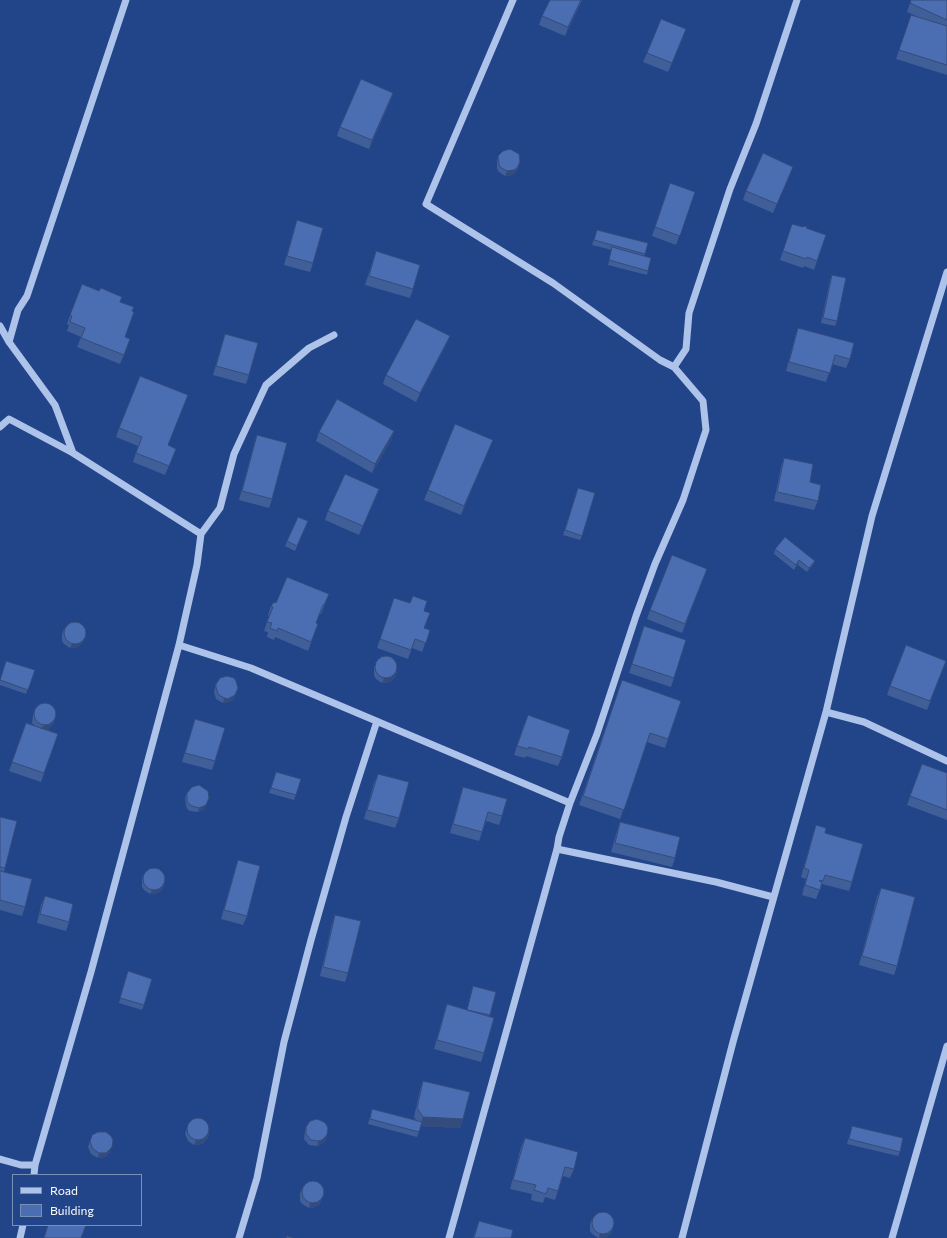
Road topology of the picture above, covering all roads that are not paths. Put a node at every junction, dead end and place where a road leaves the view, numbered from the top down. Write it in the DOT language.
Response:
graph roads {
  1 [pos="126,0"];
  2 [pos="513,0"];
  3 [pos="797,0"];
  4 [pos="947,272"];
  5 [pos="0,326"];
  6 [pos="334,336"];
  7 [pos="9,342"];
  8 [pos="674,367"];
  9 [pos="0,427"];
  10 [pos="73,453"];
  11 [pos="201,534"];
  12 [pos="179,645"];
  13 [pos="826,712"];
  14 [pos="377,721"];
  15 [pos="947,761"];
  16 [pos="570,803"];
  17 [pos="557,849"];
  18 [pos="773,897"];
  19 [pos="947,1046"];
  20 [pos="0,1159"];
  21 [pos="35,1165"];
  22 [pos="34,1174"];
  23 [pos="23,1226"];
  24 [pos="20,1238"];
  25 [pos="239,1238"];
  26 [pos="449,1238"];
  27 [pos="682,1238"];
  28 [pos="892,1238"];
  1 -- 7 [label="street"];
  2 -- 8 [label="street"];
  3 -- 8 [label="street"];
  4 -- 13 [label="street"];
  5 -- 7 [label="street"];
  6 -- 11 [label="street"];
  7 -- 10 [label="street"];
  8 -- 16 [label="street"];
  9 -- 10 [label="street"];
  10 -- 11 [label="street"];
  11 -- 12 [label="street"];
  12 -- 14 [label="street"];
  12 -- 21 [label="street"];
  13 -- 15 [label="street"];
  13 -- 18 [label="street"];
  14 -- 16 [label="street"];
  14 -- 25 [label="street"];
  16 -- 17 [label="street"];
  17 -- 18 [label="street"];
  17 -- 26 [label="street"];
  18 -- 27 [label="street"];
  19 -- 28 [label="street"];
  20 -- 21 [label="street"];
  21 -- 22 [label="street"];
  23 -- 24 [label="street"];
}
